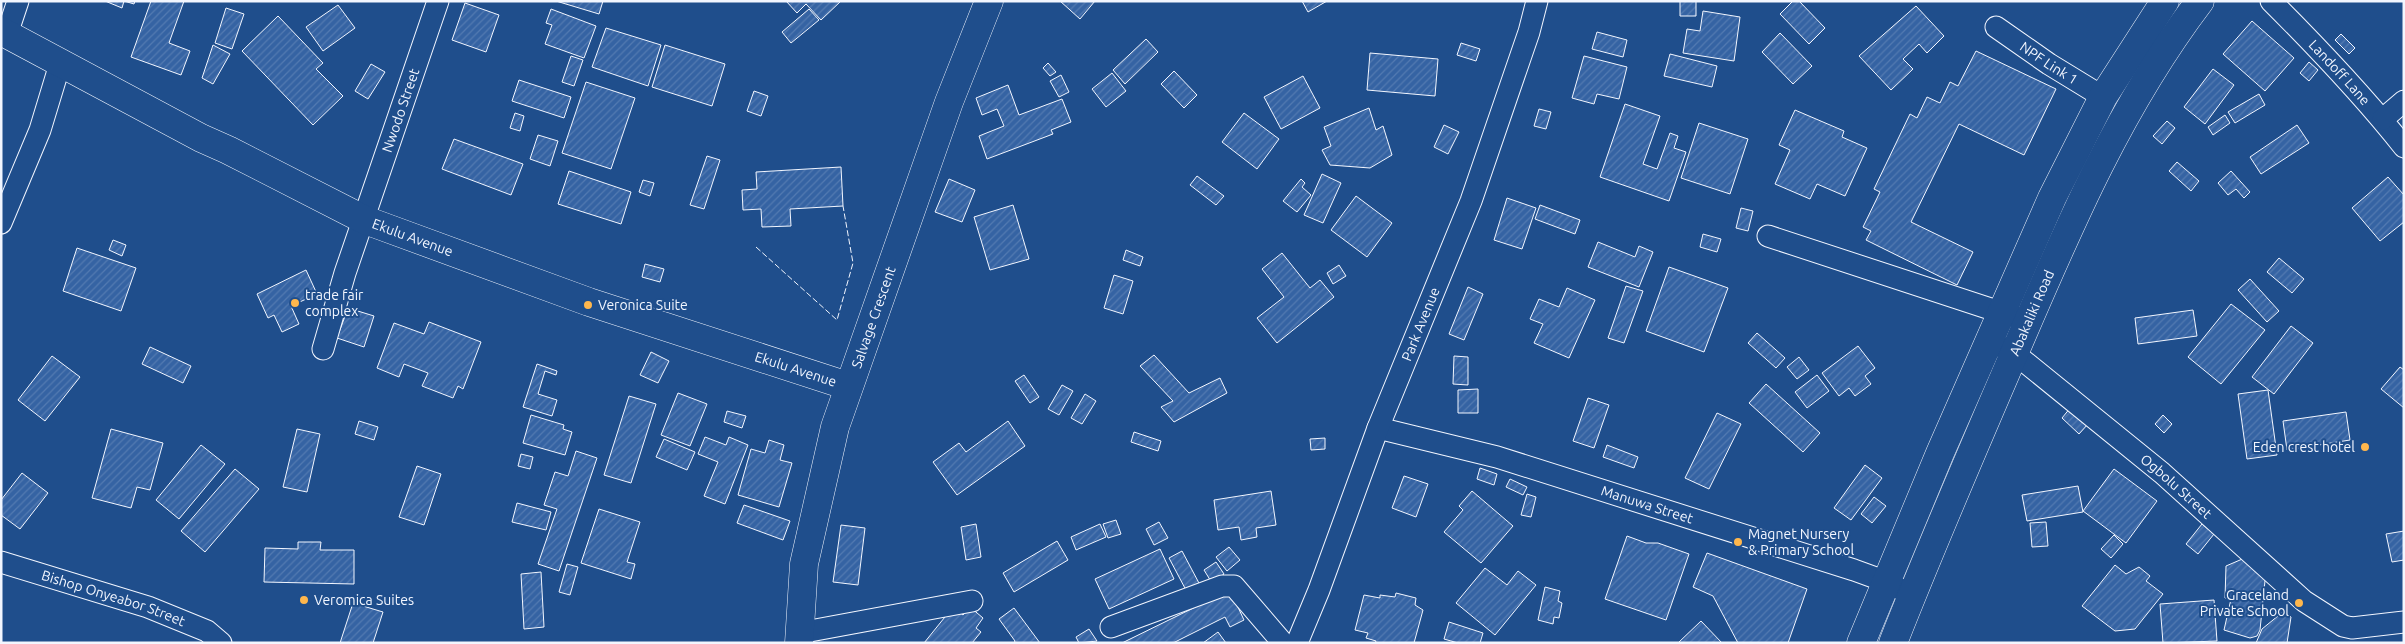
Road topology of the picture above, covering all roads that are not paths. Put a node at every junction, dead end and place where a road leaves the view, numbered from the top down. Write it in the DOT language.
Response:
graph roads {
  1 [pos="18,1"];
  2 [pos="438,1"];
  3 [pos="989,1"];
  4 [pos="1537,1"];
  5 [pos="2165,1"];
  6 [pos="2200,1"];
  7 [pos="2271,1"];
  8 [pos="1996,28"];
  9 [pos="4,32"];
  10 [pos="60,64"];
  11 [pos="2103,97"];
  12 [pos="2404,101"];
  13 [pos="2383,119"];
  14 [pos="2404,147"];
  15 [pos="2075,181"];
  16 [pos="365,220"];
  17 [pos="1,223"];
  18 [pos="1768,236"];
  19 [pos="2002,312"];
  20 [pos="2028,322"];
  21 [pos="1990,342"];
  22 [pos="323,349"];
  23 [pos="2014,353"];
  24 [pos="848,386"];
  25 [pos="1378,428"];
  26 [pos="1,562"];
  27 [pos="1886,582"];
  28 [pos="1912,596"];
  29 [pos="972,601"];
  30 [pos="2404,622"];
  31 [pos="1111,627"];
  32 [pos="799,638"];
  33 [pos="221,643"];
  34 [pos="1283,643"];
  35 [pos="1297,643"];
  36 [pos="1861,643"];
  37 [pos="1893,643"];
  1 -- 9 [label="street"];
  2 -- 16 [label="street, Nwodo Street"];
  3 -- 24 [label="main road, Salvage Crescent"];
  4 -- 25 [label="street, Park Avenue"];
  5 -- 11 [label="main road, Abakaliki Road"];
  6 -- 15 [label="main road, Abakaliki Road"];
  7 -- 13 [label="street, Landoff Lane"];
  8 -- 11 [label="street, NPF Link 1"];
  9 -- 10 [label="main road, Ekulu Avenue"];
  10 -- 16 [label="main road, Ekulu Avenue"];
  10 -- 17 [label="street"];
  11 -- 15 [label="main road, Abakaliki Road"];
  12 -- 13 [label="street"];
  13 -- 14 [label="street, Landoff Lane"];
  15 -- 19 [label="main road, Abakaliki Road"];
  15 -- 20 [label="main road, Abakaliki Road"];
  16 -- 22 [label="street, Nwodo Street"];
  16 -- 24 [label="main road, Ekulu Avenue"];
  18 -- 19 [label="street"];
  19 -- 20 [label="street"];
  19 -- 21 [label="main road, Abakaliki Road"];
  20 -- 23 [label="main road, Abakaliki Road"];
  21 -- 23 [label="street, Ogbolu Street"];
  21 -- 27 [label="main road, Abakaliki Road"];
  23 -- 28 [label="main road, Abakaliki Road"];
  23 -- 30 [label="street, Ogbolu Street"];
  24 -- 32 [label="main road, Salvage Crescent"];
  25 -- 27 [label="street, Manuwa Street"];
  25 -- 35 [label="street, Park Avenue"];
  26 -- 33 [label="street, Bishop Onyeabor Street"];
  27 -- 28 [label="street, Manuwa Street"];
  27 -- 36 [label="main road, Abakaliki Road"];
  28 -- 37 [label="main road, Abakaliki Road"];
  29 -- 32 [label="street"];
  31 -- 34 [label="street"];
}
